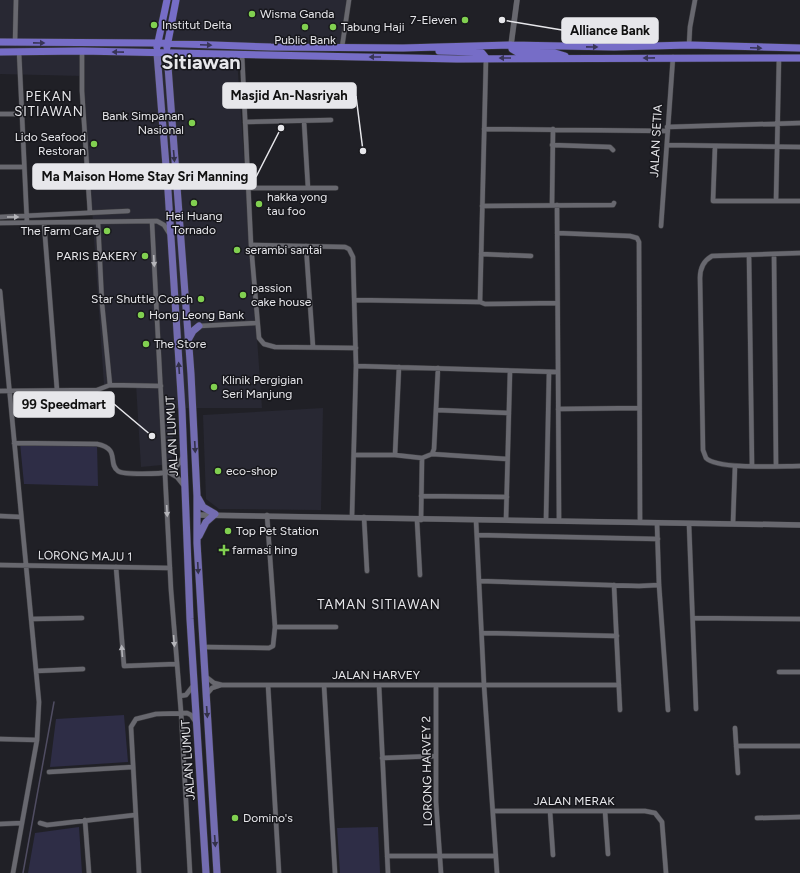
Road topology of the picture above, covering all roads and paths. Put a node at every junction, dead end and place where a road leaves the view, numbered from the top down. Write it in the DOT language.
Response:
graph roads {
  1 [pos="16,0"];
  2 [pos="167,0"];
  3 [pos="176,0"];
  4 [pos="349,0"];
  5 [pos="517,0"];
  6 [pos="695,0"];
  7 [pos="0,42"];
  8 [pos="15,43"];
  9 [pos="157,43"];
  10 [pos="167,43"];
  11 [pos="511,45"];
  12 [pos="689,45"];
  13 [pos="342,47"];
  14 [pos="403,48"];
  15 [pos="614,48"];
  16 [pos="776,48"];
  17 [pos="800,48"];
  18 [pos="19,51"];
  19 [pos="82,51"];
  20 [pos="0,52"];
  21 [pos="157,53"];
  22 [pos="167,53"];
  23 [pos="800,53"];
  24 [pos="242,54"];
  25 [pos="673,57"];
  26 [pos="767,57"];
  27 [pos="779,57"];
  28 [pos="486,58"];
  29 [pos="570,58"];
  30 [pos="800,58"];
  31 [pos="0,114"];
  32 [pos="22,114"];
  33 [pos="331,120"];
  34 [pos="304,121"];
  35 [pos="245,122"];
  36 [pos="800,123"];
  37 [pos="779,124"];
  38 [pos="484,128"];
  39 [pos="553,129"];
  40 [pos="667,129"];
  41 [pos="552,145"];
  42 [pos="667,145"];
  43 [pos="715,146"];
  44 [pos="800,147"];
  45 [pos="778,148"];
  46 [pos="613,150"];
  47 [pos="0,167"];
  48 [pos="24,167"];
  49 [pos="248,188"];
  50 [pos="308,188"];
  51 [pos="336,188"];
  52 [pos="776,201"];
  53 [pos="800,201"];
  54 [pos="614,203"];
  55 [pos="554,205"];
  56 [pos="482,206"];
  57 [pos="128,211"];
  58 [pos="90,213"];
  59 [pos="0,217"];
  60 [pos="27,217"];
  61 [pos="98,222"];
  62 [pos="152,222"];
  63 [pos="0,223"];
  64 [pos="27,223"];
  65 [pos="44,223"];
  66 [pos="661,226"];
  67 [pos="557,234"];
  68 [pos="171,237"];
  69 [pos="251,245"];
  70 [pos="306,246"];
  71 [pos="800,253"];
  72 [pos="481,254"];
  73 [pos="774,254"];
  74 [pos="749,255"];
  75 [pos="530,256"];
  76 [pos="0,291"];
  77 [pos="355,300"];
  78 [pos="480,302"];
  79 [pos="557,303"];
  80 [pos="186,317"];
  81 [pos="256,323"];
  82 [pos="199,326"];
  83 [pos="188,340"];
  84 [pos="2,342"];
  85 [pos="313,347"];
  86 [pos="356,348"];
  87 [pos="356,366"];
  88 [pos="399,367"];
  89 [pos="438,368"];
  90 [pos="510,371"];
  91 [pos="549,372"];
  92 [pos="558,372"];
  93 [pos="191,374"];
  94 [pos="110,385"];
  95 [pos="161,386"];
  96 [pos="10,390"];
  97 [pos="57,390"];
  98 [pos="0,391"];
  99 [pos="180,391"];
  100 [pos="193,408"];
  101 [pos="639,408"];
  102 [pos="558,409"];
  103 [pos="436,410"];
  104 [pos="509,413"];
  105 [pos="183,427"];
  106 [pos="14,443"];
  107 [pos="432,454"];
  108 [pos="354,455"];
  109 [pos="396,455"];
  110 [pos="184,456"];
  111 [pos="422,458"];
  112 [pos="507,459"];
  113 [pos="776,465"];
  114 [pos="734,466"];
  115 [pos="752,466"];
  116 [pos="800,466"];
  117 [pos="166,472"];
  118 [pos="186,488"];
  119 [pos="197,496"];
  120 [pos="421,496"];
  121 [pos="185,497"];
  122 [pos="506,497"];
  123 [pos="215,514"];
  124 [pos="197,515"];
  125 [pos="267,515"];
  126 [pos="0,516"];
  127 [pos="352,516"];
  128 [pos="21,517"];
  129 [pos="364,517"];
  130 [pos="419,520"];
  131 [pos="476,520"];
  132 [pos="506,520"];
  133 [pos="546,520"];
  134 [pos="559,520"];
  135 [pos="640,522"];
  136 [pos="733,523"];
  137 [pos="657,524"];
  138 [pos="689,524"];
  139 [pos="800,526"];
  140 [pos="186,534"];
  141 [pos="477,535"];
  142 [pos="658,539"];
  143 [pos="197,543"];
  144 [pos="0,565"];
  145 [pos="26,566"];
  146 [pos="116,567"];
  147 [pos="170,568"];
  148 [pos="367,571"];
  149 [pos="420,575"];
  150 [pos="480,581"];
  151 [pos="659,585"];
  152 [pos="614,586"];
  153 [pos="82,618"];
  154 [pos="693,618"];
  155 [pos="31,619"];
  156 [pos="800,620"];
  157 [pos="275,627"];
  158 [pos="336,627"];
  159 [pos="482,633"];
  160 [pos="617,636"];
  161 [pos="203,647"];
  162 [pos="176,664"];
  163 [pos="83,669"];
  164 [pos="36,671"];
  165 [pos="779,672"];
  166 [pos="800,672"];
  167 [pos="204,675"];
  168 [pos="194,684"];
  169 [pos="222,684"];
  170 [pos="268,685"];
  171 [pos="324,685"];
  172 [pos="379,685"];
  173 [pos="436,685"];
  174 [pos="484,685"];
  175 [pos="619,685"];
  176 [pos="180,696"];
  177 [pos="205,696"];
  178 [pos="696,709"];
  179 [pos="620,710"];
  180 [pos="668,710"];
  181 [pos="181,712"];
  182 [pos="197,723"];
  183 [pos="735,728"];
  184 [pos="0,739"];
  185 [pos="37,740"];
  186 [pos="736,746"];
  187 [pos="800,746"];
  188 [pos="436,756"];
  189 [pos="382,758"];
  190 [pos="132,766"];
  191 [pos="49,772"];
  192 [pos="738,773"];
  193 [pos="492,811"];
  194 [pos="550,811"];
  195 [pos="605,811"];
  196 [pos="135,815"];
  197 [pos="800,817"];
  198 [pos="757,818"];
  199 [pos="85,820"];
  200 [pos="22,823"];
  201 [pos="40,823"];
  202 [pos="0,824"];
  203 [pos="608,854"];
  204 [pos="553,855"];
  205 [pos="387,856"];
  206 [pos="440,856"];
  207 [pos="496,856"];
  208 [pos="13,873"];
  209 [pos="89,873"];
  210 [pos="139,873"];
  211 [pos="190,873"];
  212 [pos="206,873"];
  213 [pos="217,873"];
  214 [pos="279,873"];
  215 [pos="335,873"];
  216 [pos="388,873"];
  217 [pos="441,873"];
  218 [pos="497,873"];
  219 [pos="666,873"];
  1 -- 8 [label="street"];
  2 -- 9 [label="highway, JALAN LUMUT"];
  3 -- 10 [label="highway, JALAN LUMUT"];
  4 -- 13 [label="street"];
  5 -- 11 [label="street"];
  6 -- 12 [label="street"];
  7 -- 8 [label="highway"];
  8 -- 9 [label="highway, one-way"];
  9 -- 10 [label="highway"];
  9 -- 21 [label="highway, JALAN LUMUT"];
  10 -- 13 [label="highway, one-way"];
  10 -- 22 [label="highway, JALAN LUMUT"];
  11 -- 14 [label="highway"];
  11 -- 15 [label="highway, one-way"];
  11 -- 29 [label="highway"];
  12 -- 15 [label="highway"];
  12 -- 16 [label="highway, one-way"];
  12 -- 26 [label="highway"];
  13 -- 14 [label="highway"];
  14 -- 28 [label="highway"];
  15 -- 25 [label="highway"];
  16 -- 17 [label="highway"];
  16 -- 23 [label="highway"];
  18 -- 19 [label="highway"];
  18 -- 20 [label="highway"];
  18 -- 32 [label="street"];
  21 -- 19 [label="highway, one-way"];
  19 -- 58 [label="street"];
  21 -- 22 [label="highway"];
  21 -- 68 [label="main road, JALAN LUMUT"];
  22 -- 24 [label="highway"];
  22 -- 80 [label="main road, JALAN LUMUT, one-way"];
  28 -- 24 [label="highway, one-way"];
  24 -- 35 [label="street"];
  25 -- 26 [label="highway"];
  25 -- 29 [label="highway, one-way"];
  25 -- 40 [label="street, JALAN SETIA"];
  26 -- 27 [label="highway"];
  27 -- 30 [label="highway"];
  27 -- 37 [label="street"];
  29 -- 28 [label="highway, one-way"];
  28 -- 38 [label="street"];
  31 -- 32 [label="street"];
  32 -- 48 [label="street"];
  33 -- 34 [label="street"];
  34 -- 35 [label="street"];
  34 -- 50 [label="street"];
  35 -- 49 [label="street"];
  36 -- 37 [label="street"];
  37 -- 40 [label="street"];
  37 -- 45 [label="street"];
  38 -- 39 [label="street"];
  38 -- 56 [label="street"];
  39 -- 40 [label="street"];
  39 -- 41 [label="street"];
  40 -- 42 [label="street, JALAN SETIA"];
  41 -- 46 [label="street"];
  41 -- 55 [label="street"];
  42 -- 43 [label="street"];
  42 -- 66 [label="street, JALAN SETIA"];
  43 -- 45 [label="street"];
  43 -- 52 [label="street"];
  44 -- 45 [label="street"];
  45 -- 52 [label="street"];
  47 -- 48 [label="street"];
  48 -- 60 [label="street"];
  49 -- 50 [label="street"];
  49 -- 69 [label="street"];
  50 -- 51 [label="street"];
  52 -- 53 [label="street"];
  54 -- 55 [label="street"];
  55 -- 56 [label="street"];
  55 -- 67 [label="street"];
  56 -- 72 [label="street"];
  57 -- 58 [label="street"];
  58 -- 60 [label="street"];
  59 -- 60 [label="street, one-way"];
  60 -- 64 [label="street"];
  61 -- 62 [label="street"];
  61 -- 65 [label="street"];
  61 -- 94 [label="street"];
  62 -- 68 [label="street"];
  62 -- 95 [label="street, one-way"];
  63 -- 64 [label="street"];
  64 -- 65 [label="street"];
  65 -- 97 [label="street"];
  67 -- 79 [label="street"];
  67 -- 101 [label="street"];
  99 -- 68 [label="main road, JALAN LUMUT, one-way"];
  69 -- 70 [label="street"];
  69 -- 81 [label="street"];
  70 -- 77 [label="street"];
  70 -- 85 [label="street"];
  71 -- 73 [label="street"];
  72 -- 75 [label="street"];
  72 -- 78 [label="street"];
  73 -- 74 [label="street"];
  73 -- 113 [label="street"];
  74 -- 114 [label="street"];
  74 -- 115 [label="street"];
  76 -- 84 [label="street"];
  77 -- 78 [label="street"];
  77 -- 86 [label="street"];
  78 -- 79 [label="street"];
  79 -- 92 [label="street"];
  80 -- 82 [label="main road"];
  80 -- 83 [label="main road, JALAN LUMUT"];
  81 -- 82 [label="street"];
  81 -- 85 [label="street"];
  82 -- 83 [label="main road"];
  83 -- 93 [label="main road, JALAN LUMUT"];
  84 -- 96 [label="street"];
  85 -- 86 [label="street"];
  86 -- 87 [label="street"];
  87 -- 88 [label="street"];
  87 -- 108 [label="street"];
  88 -- 89 [label="street"];
  88 -- 109 [label="street"];
  89 -- 90 [label="street"];
  89 -- 103 [label="street"];
  90 -- 91 [label="street"];
  90 -- 104 [label="street"];
  91 -- 92 [label="street"];
  91 -- 133 [label="street"];
  92 -- 102 [label="street"];
  93 -- 99 [label="main road"];
  93 -- 100 [label="main road, JALAN LUMUT"];
  94 -- 95 [label="street"];
  94 -- 97 [label="street"];
  95 -- 117 [label="street"];
  96 -- 97 [label="street"];
  96 -- 98 [label="street"];
  96 -- 106 [label="street"];
  99 -- 105 [label="main road, JALAN LUMUT"];
  100 -- 105 [label="main road"];
  100 -- 119 [label="main road, JALAN LUMUT, one-way"];
  101 -- 102 [label="street"];
  101 -- 135 [label="street"];
  102 -- 134 [label="street"];
  103 -- 104 [label="street"];
  103 -- 107 [label="street"];
  104 -- 112 [label="street"];
  105 -- 110 [label="main road, JALAN LUMUT"];
  106 -- 117 [label="street"];
  106 -- 128 [label="street"];
  107 -- 111 [label="street"];
  107 -- 112 [label="street"];
  108 -- 109 [label="street"];
  108 -- 127 [label="street"];
  109 -- 111 [label="street"];
  110 -- 117 [label="street"];
  110 -- 118 [label="main road, JALAN LUMUT"];
  111 -- 120 [label="street"];
  112 -- 122 [label="street"];
  113 -- 115 [label="street"];
  113 -- 116 [label="street"];
  114 -- 115 [label="street"];
  114 -- 136 [label="street"];
  117 -- 118 [label="street"];
  117 -- 147 [label="street, one-way"];
  118 -- 121 [label="main road, JALAN LUMUT"];
  119 -- 123 [label="main road"];
  119 -- 124 [label="main road, JALAN LUMUT"];
  120 -- 122 [label="street"];
  120 -- 130 [label="street"];
  121 -- 124 [label="main road"];
  121 -- 140 [label="main road, JALAN LUMUT"];
  122 -- 132 [label="street"];
  123 -- 124 [label="street"];
  123 -- 125 [label="street"];
  123 -- 143 [label="main road"];
  124 -- 140 [label="main road"];
  124 -- 143 [label="main road, JALAN LUMUT"];
  125 -- 127 [label="street"];
  125 -- 157 [label="street"];
  126 -- 128 [label="street"];
  127 -- 129 [label="street"];
  128 -- 145 [label="street"];
  129 -- 130 [label="street"];
  129 -- 148 [label="street"];
  130 -- 131 [label="street"];
  130 -- 149 [label="street"];
  131 -- 132 [label="street"];
  131 -- 141 [label="street"];
  132 -- 133 [label="street"];
  133 -- 134 [label="street"];
  134 -- 135 [label="street"];
  135 -- 137 [label="street"];
  136 -- 138 [label="street"];
  136 -- 139 [label="street"];
  137 -- 138 [label="street"];
  137 -- 142 [label="street"];
  138 -- 154 [label="street"];
  140 -- 168 [label="main road, JALAN LUMUT"];
  141 -- 142 [label="street"];
  141 -- 150 [label="street"];
  142 -- 151 [label="street"];
  143 -- 161 [label="main road, JALAN LUMUT, one-way"];
  144 -- 145 [label="street, LORONG MAJU 1"];
  145 -- 146 [label="street, LORONG MAJU 1"];
  145 -- 155 [label="street"];
  146 -- 147 [label="street, LORONG MAJU 1"];
  162 -- 146 [label="street, one-way"];
  147 -- 162 [label="street, one-way"];
  150 -- 152 [label="street"];
  150 -- 159 [label="street"];
  151 -- 152 [label="street"];
  151 -- 180 [label="street"];
  152 -- 160 [label="street"];
  153 -- 155 [label="street"];
  154 -- 156 [label="street"];
  154 -- 178 [label="street"];
  155 -- 164 [label="street"];
  157 -- 158 [label="street"];
  157 -- 161 [label="street"];
  159 -- 160 [label="street"];
  159 -- 174 [label="street"];
  160 -- 175 [label="street"];
  161 -- 167 [label="main road, JALAN LUMUT"];
  162 -- 176 [label="street"];
  163 -- 164 [label="street"];
  164 -- 185 [label="street"];
  165 -- 166 [label="street"];
  167 -- 169 [label="street"];
  167 -- 177 [label="main road, JALAN LUMUT"];
  168 -- 176 [label="street"];
  168 -- 182 [label="main road, JALAN LUMUT"];
  169 -- 170 [label="street, JALAN HARVEY"];
  169 -- 177 [label="street"];
  170 -- 171 [label="street, JALAN HARVEY"];
  170 -- 214 [label="street"];
  171 -- 172 [label="street, JALAN HARVEY"];
  171 -- 215 [label="street"];
  172 -- 173 [label="street, JALAN HARVEY"];
  172 -- 189 [label="street"];
  173 -- 174 [label="street, JALAN HARVEY"];
  173 -- 188 [label="street, LORONG HARVEY 2"];
  174 -- 175 [label="street, JALAN HARVEY"];
  174 -- 193 [label="street"];
  175 -- 179 [label="street"];
  176 -- 181 [label="street"];
  177 -- 213 [label="main road, JALAN LUMUT, one-way"];
  181 -- 182 [label="street"];
  181 -- 190 [label="street"];
  181 -- 211 [label="street"];
  182 -- 212 [label="main road, JALAN LUMUT"];
  183 -- 186 [label="street"];
  184 -- 185 [label="street"];
  185 -- 200 [label="street"];
  186 -- 187 [label="street"];
  186 -- 192 [label="street"];
  188 -- 189 [label="street"];
  188 -- 206 [label="street, LORONG HARVEY 2"];
  189 -- 205 [label="street"];
  190 -- 191 [label="street"];
  190 -- 196 [label="street"];
  193 -- 194 [label="street, JALAN MERAK"];
  193 -- 207 [label="street"];
  194 -- 195 [label="street, JALAN MERAK"];
  194 -- 204 [label="street"];
  195 -- 203 [label="street"];
  195 -- 219 [label="street, JALAN MERAK"];
  196 -- 199 [label="street"];
  196 -- 210 [label="street"];
  197 -- 198 [label="street"];
  199 -- 201 [label="street"];
  199 -- 209 [label="street"];
  200 -- 202 [label="street"];
  200 -- 208 [label="street"];
  205 -- 206 [label="street"];
  205 -- 216 [label="street"];
  206 -- 207 [label="street"];
  206 -- 217 [label="street, LORONG HARVEY 2"];
  207 -- 218 [label="street"];
}
